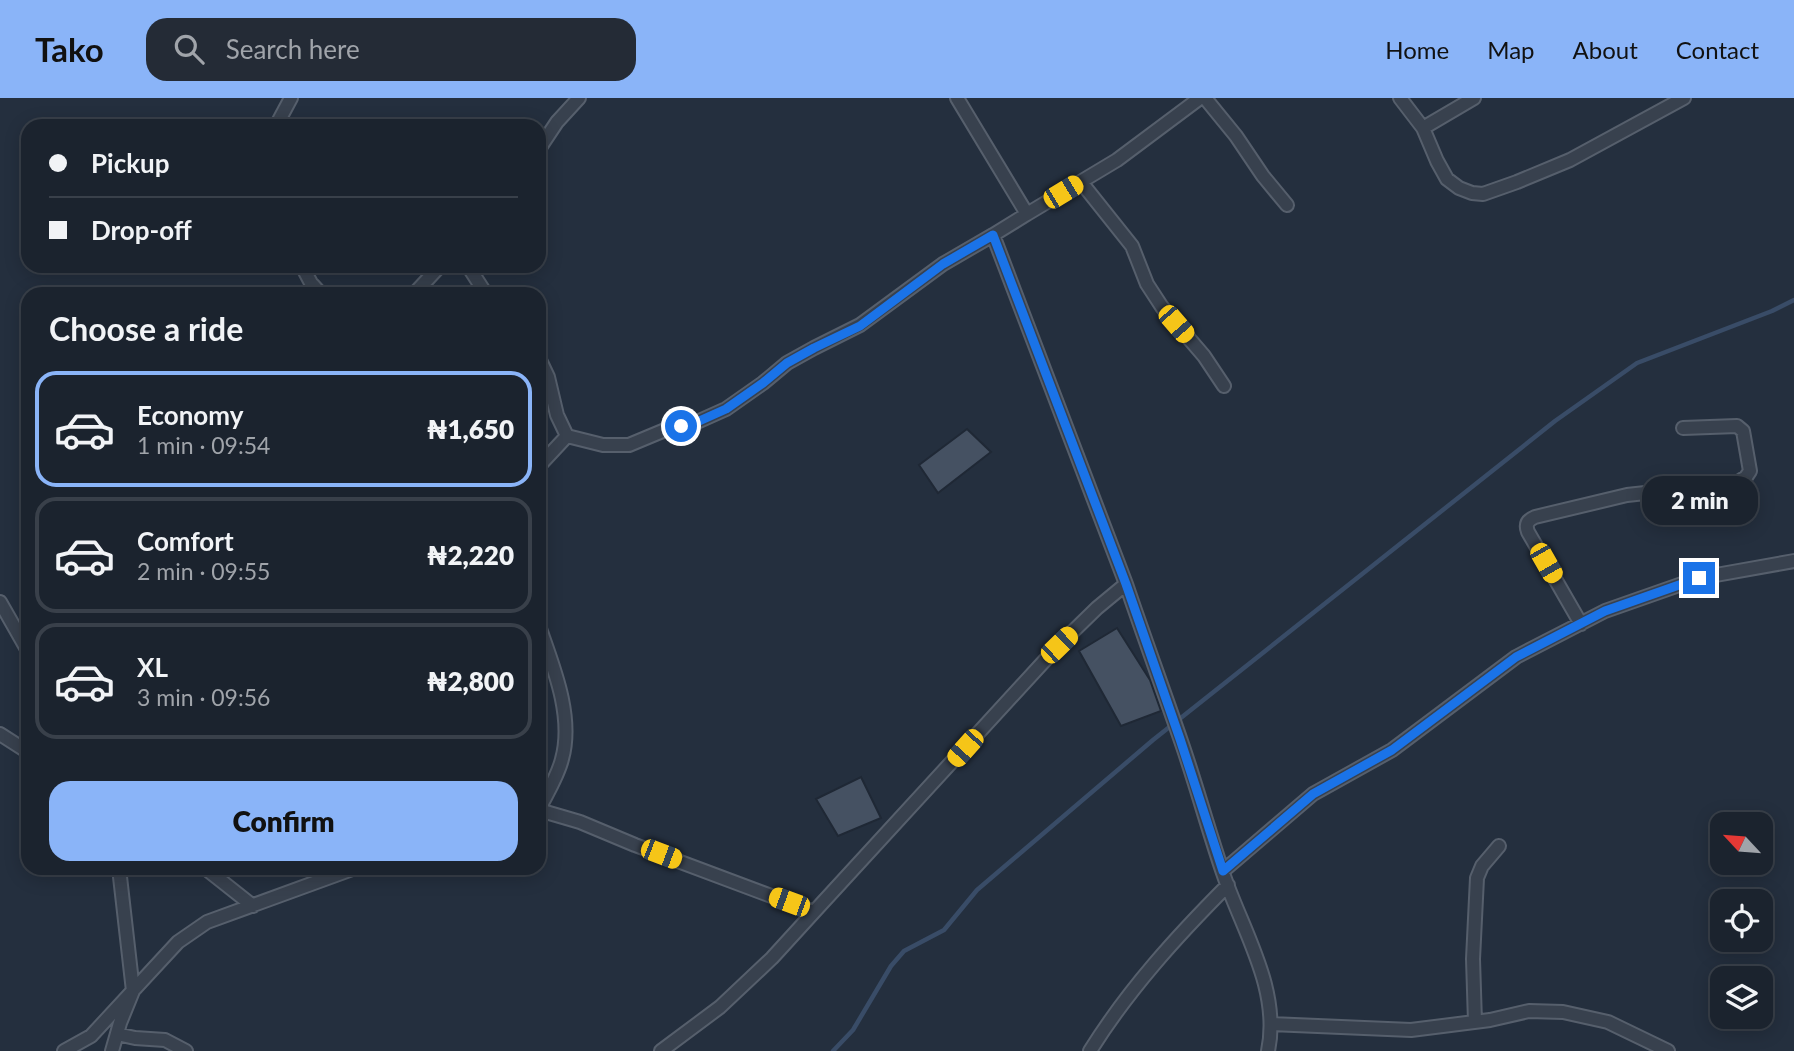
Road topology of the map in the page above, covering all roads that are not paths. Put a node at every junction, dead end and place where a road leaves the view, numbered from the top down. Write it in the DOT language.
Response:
graph roads {
  1 [pos="291,98"];
  2 [pos="579,98"];
  3 [pos="957,98"];
  4 [pos="1202,98"];
  5 [pos="1401,98"];
  6 [pos="1474,98"];
  7 [pos="1684,98"];
  8 [pos="280,119"];
  9 [pos="1423,128"];
  10 [pos="546,139"];
  11 [pos="1081,181"];
  12 [pos="1287,205"];
  13 [pos="1027,214"];
  14 [pos="993,235"];
  15 [pos="434,273"];
  16 [pos="420,287"];
  17 [pos="546,373"];
  18 [pos="1224,386"];
  19 [pos="1683,428"];
  20 [pos="568,436"];
  21 [pos="546,460"];
  22 [pos="1794,561"];
  23 [pos="1126,584"];
  24 [pos="0,602"];
  25 [pos="1581,624"];
  26 [pos="21,640"];
  27 [pos="546,645"];
  28 [pos="0,734"];
  29 [pos="21,748"];
  30 [pos="546,795"];
  31 [pos="546,812"];
  32 [pos="1499,846"];
  33 [pos="1223,871"];
  34 [pos="120,875"];
  35 [pos="214,875"];
  36 [pos="336,875"];
  37 [pos="1227,885"];
  38 [pos="253,906"];
  39 [pos="814,912"];
  40 [pos="133,991"];
  41 [pos="1475,1022"];
  42 [pos="1271,1024"];
  43 [pos="117,1034"];
  44 [pos="64,1051"];
  45 [pos="112,1051"];
  46 [pos="186,1051"];
  47 [pos="661,1051"];
  48 [pos="1090,1051"];
  49 [pos="1268,1051"];
  50 [pos="1668,1051"];
  1 -- 8 [label="street"];
  2 -- 10 [label="street"];
  3 -- 13 [label="street"];
  4 -- 11 [label="street"];
  4 -- 12 [label="street"];
  5 -- 9 [label="street"];
  6 -- 9 [label="street"];
  7 -- 9 [label="street"];
  11 -- 13 [label="street"];
  11 -- 18 [label="street"];
  13 -- 14 [label="street"];
  14 -- 20 [label="street"];
  14 -- 23 [label="street"];
  15 -- 16 [label="street"];
  17 -- 20 [label="street"];
  19 -- 25 [label="street"];
  20 -- 21 [label="street"];
  22 -- 25 [label="street"];
  23 -- 33 [label="street"];
  23 -- 39 [label="street"];
  24 -- 26 [label="street"];
  25 -- 33 [label="street"];
  27 -- 30 [label="street"];
  28 -- 29 [label="street"];
  31 -- 39 [label="street"];
  32 -- 41 [label="street"];
  33 -- 37 [label="street"];
  34 -- 40 [label="street"];
  35 -- 38 [label="street"];
  36 -- 38 [label="street"];
  37 -- 42 [label="street"];
  37 -- 48 [label="street"];
  38 -- 40 [label="street"];
  39 -- 47 [label="street"];
  40 -- 43 [label="street"];
  40 -- 44 [label="street"];
  41 -- 42 [label="street"];
  41 -- 50 [label="street"];
  42 -- 49 [label="street"];
  43 -- 45 [label="street"];
  43 -- 46 [label="street"];
}
